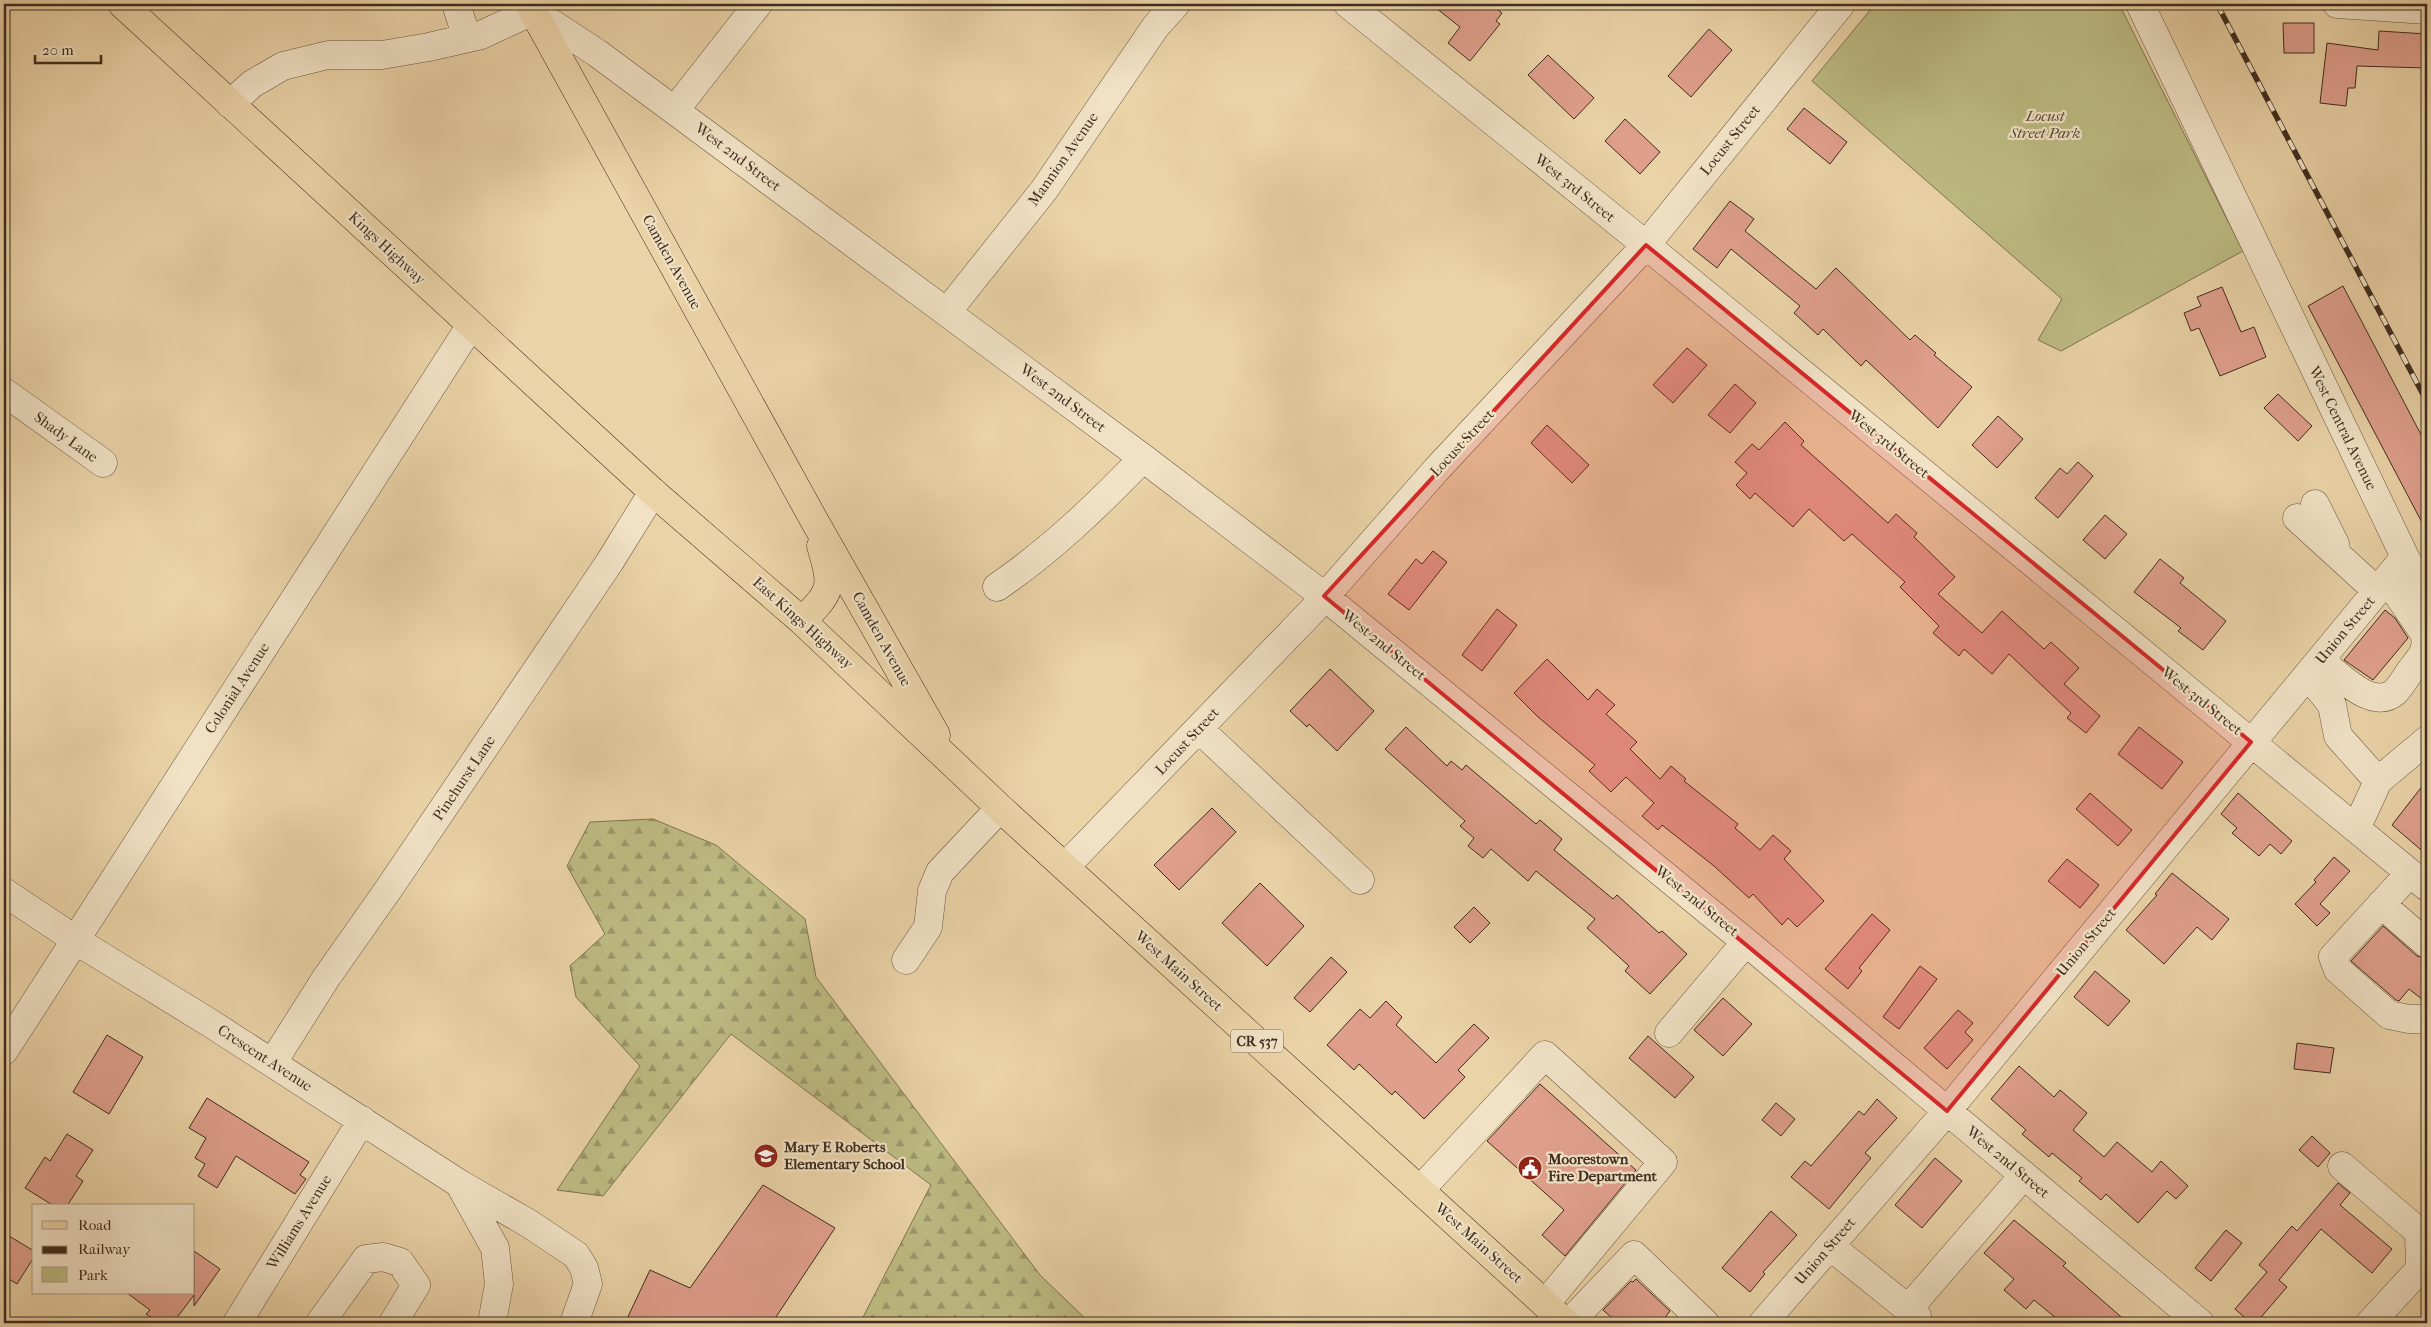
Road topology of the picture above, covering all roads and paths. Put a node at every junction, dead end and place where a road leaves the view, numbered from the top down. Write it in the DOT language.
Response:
graph roads {
  1 [pos="122,4"];
  2 [pos="456,4"];
  3 [pos="758,4"];
  4 [pos="1176,4"];
  5 [pos="1348,4"];
  6 [pos="1841,4"];
  7 [pos="2140,4"];
  8 [pos="2337,4"];
  9 [pos="531,7"];
  10 [pos="2427,10"];
  11 [pos="467,38"];
  12 [pos="230,104"];
  13 [pos="675,110"];
  14 [pos="1646,245"];
  15 [pos="947,312"];
  16 [pos="471,325"];
  17 [pos="4,392"];
  18 [pos="1143,458"];
  19 [pos="103,463"];
  20 [pos="653,492"];
  21 [pos="2306,511"];
  22 [pos="814,520"];
  23 [pos="2405,557"];
  24 [pos="2382,585"];
  25 [pos="997,587"];
  26 [pos="1324,596"];
  27 [pos="2427,598"];
  28 [pos="802,622"];
  29 [pos="2314,667"];
  30 [pos="1198,729"];
  31 [pos="2427,740"];
  32 [pos="2252,742"];
  33 [pos="949,758"];
  34 [pos="2378,781"];
  35 [pos="1000,808"];
  36 [pos="2354,827"];
  37 [pos="1065,867"];
  38 [pos="1360,880"];
  39 [pos="2419,880"];
  40 [pos="4,892"];
  41 [pos="2381,904"];
  42 [pos="74,940"];
  43 [pos="1746,942"];
  44 [pos="2427,944"];
  45 [pos="906,960"];
  46 [pos="2427,1019"];
  47 [pos="1669,1033"];
  48 [pos="4,1051"];
  49 [pos="272,1062"];
  50 [pos="1947,1111"];
  51 [pos="362,1120"];
  52 [pos="2342,1166"];
  53 [pos="2024,1175"];
  54 [pos="460,1184"];
  55 [pos="1420,1190"];
  56 [pos="1830,1246"];
  57 [pos="2423,1272"];
  58 [pos="1545,1304"];
  59 [pos="1910,1316"];
  60 [pos="237,1323"];
  61 [pos="320,1323"];
  62 [pos="393,1323"];
  63 [pos="492,1323"];
  64 [pos="574,1323"];
  65 [pos="1568,1323"];
  66 [pos="1705,1323"];
  67 [pos="1763,1323"];
  68 [pos="2200,1323"];
  69 [pos="2370,1323"];
  1 -- 12 [label="main road, Kings Highway"];
  2 -- 11 [label="street"];
  3 -- 13 [label="street"];
  4 -- 15 [label="street, Mannion Avenue"];
  5 -- 14 [label="street, West 3rd Street"];
  6 -- 14 [label="street, Locust Street"];
  7 -- 23 [label="street, West Central Avenue"];
  8 -- 10 [label="street"];
  9 -- 11 [label="street"];
  9 -- 13 [label="street, West 2nd Street"];
  9 -- 22 [label="main road, Camden Avenue / CR 537"];
  11 -- 12 [label="street"];
  12 -- 16 [label="main road, Kings Highway"];
  13 -- 15 [label="street, West 2nd Street"];
  14 -- 26 [label="street, Locust Street"];
  14 -- 32 [label="street, West 3rd Street"];
  15 -- 18 [label="street, West 2nd Street"];
  16 -- 20 [label="main road, Kings Highway"];
  16 -- 42 [label="street, Colonial Avenue"];
  17 -- 19 [label="street, Shady Lane"];
  18 -- 25 [label="street"];
  18 -- 26 [label="street, West 2nd Street"];
  20 -- 28 [label="main road, East Kings Highway"];
  20 -- 49 [label="street, Pinehurst Lane"];
  21 -- 24 [label="street"];
  22 -- 28 [label="main road, Camden Avenue / CR 537"];
  22 -- 33 [label="main road, Camden Avenue / CR 537"];
  23 -- 24 [label="street, Union Street"];
  23 -- 27 [label="street, West Central Avenue"];
  24 -- 29 [label="street, Union Street"];
  24 -- 29 [label="street"];
  26 -- 30 [label="street, Locust Street"];
  26 -- 43 [label="street, West 2nd Street"];
  28 -- 33 [label="main road, East Kings Highway / CR 537"];
  29 -- 32 [label="street, Union Street"];
  29 -- 34 [label="street"];
  30 -- 37 [label="street, Locust Street"];
  30 -- 38 [label="street"];
  31 -- 34 [label="street"];
  32 -- 36 [label="street, West 3rd Street"];
  32 -- 50 [label="street, Union Street"];
  33 -- 35 [label="main road, West Main Street / CR 537"];
  34 -- 36 [label="street"];
  35 -- 37 [label="main road, West Main Street / CR 537"];
  35 -- 45 [label="street"];
  36 -- 39 [label="street, West 3rd Street"];
  37 -- 55 [label="main road, West Main Street / CR 537"];
  39 -- 41 [label="street"];
  40 -- 42 [label="street, Crescent Avenue"];
  41 -- 44 [label="street"];
  41 -- 46 [label="street"];
  42 -- 48 [label="street, Colonial Avenue"];
  42 -- 49 [label="street, Crescent Avenue"];
  43 -- 47 [label="street"];
  43 -- 50 [label="street, West 2nd Street"];
  49 -- 51 [label="street, Crescent Avenue"];
  50 -- 53 [label="street, West 2nd Street"];
  50 -- 56 [label="street, Union Street"];
  51 -- 54 [label="street, Crescent Avenue"];
  51 -- 60 [label="street, Williams Avenue"];
  52 -- 57 [label="street"];
  53 -- 59 [label="street"];
  53 -- 68 [label="street, West 2nd Street"];
  54 -- 63 [label="street"];
  54 -- 64 [label="street, Crescent Avenue"];
  55 -- 58 [label="main road, West Main Street / CR 537"];
  55 -- 58 [label="street"];
  56 -- 59 [label="street"];
  56 -- 67 [label="street, Union Street"];
  57 -- 69 [label="street"];
  58 -- 65 [label="main road, West Main Street / CR 537"];
  61 -- 62 [label="street"];
  65 -- 66 [label="street"];
}
